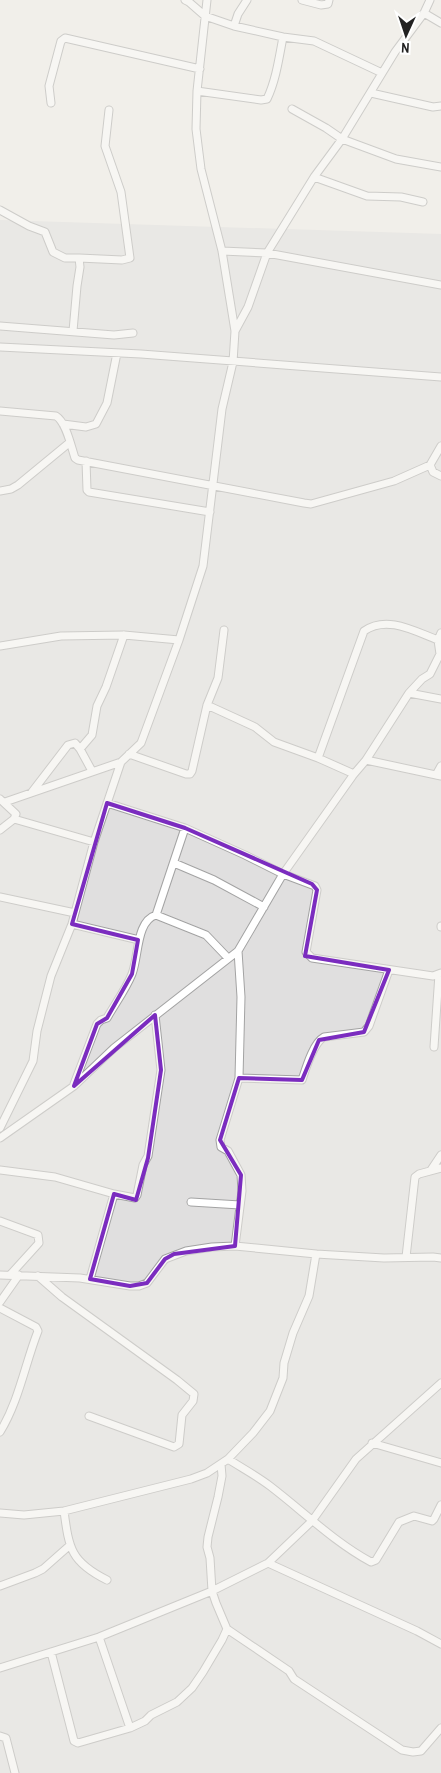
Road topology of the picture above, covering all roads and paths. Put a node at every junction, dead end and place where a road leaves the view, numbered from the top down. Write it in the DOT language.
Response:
graph roads {
  1 [pos="184,0"];
  2 [pos="207,0"];
  3 [pos="247,0"];
  4 [pos="302,0"];
  5 [pos="329,0"];
  6 [pos="430,0"];
  7 [pos="424,13"];
  8 [pos="205,16"];
  9 [pos="441,23"];
  10 [pos="234,26"];
  11 [pos="283,37"];
  12 [pos="200,69"];
  13 [pos="382,74"];
  14 [pos="197,91"];
  15 [pos="371,94"];
  16 [pos="51,103"];
  17 [pos="441,106"];
  18 [pos="292,109"];
  19 [pos="109,110"];
  20 [pos="342,139"];
  21 [pos="441,167"];
  22 [pos="314,177"];
  23 [pos="422,202"];
  24 [pos="0,210"];
  25 [pos="222,251"];
  26 [pos="267,253"];
  27 [pos="79,258"];
  28 [pos="441,285"];
  29 [pos="0,326"];
  30 [pos="73,331"];
  31 [pos="234,331"];
  32 [pos="133,333"];
  33 [pos="0,347"];
  34 [pos="117,353"];
  35 [pos="233,362"];
  36 [pos="441,377"];
  37 [pos="0,411"];
  38 [pos="64,424"];
  39 [pos="69,443"];
  40 [pos="441,446"];
  41 [pos="86,461"];
  42 [pos="430,465"];
  43 [pos="441,476"];
  44 [pos="213,486"];
  45 [pos="0,490"];
  46 [pos="210,512"];
  47 [pos="224,630"];
  48 [pos="124,635"];
  49 [pos="439,636"];
  50 [pos="179,640"];
  51 [pos="0,646"];
  52 [pos="409,693"];
  53 [pos="441,700"];
  54 [pos="207,705"];
  55 [pos="80,749"];
  56 [pos="129,754"];
  57 [pos="318,758"];
  58 [pos="366,760"];
  59 [pos="121,762"];
  60 [pos="441,766"];
  61 [pos="92,772"];
  62 [pos="354,774"];
  63 [pos="438,775"];
  64 [pos="32,793"];
  65 [pos="2,801"];
  66 [pos="107,803"];
  67 [pos="14,819"];
  68 [pos="185,828"];
  69 [pos="0,830"];
  70 [pos="94,842"];
  71 [pos="174,863"];
  72 [pos="284,874"];
  73 [pos="0,897"];
  74 [pos="264,907"];
  75 [pos="75,913"];
  76 [pos="156,915"];
  77 [pos="72,924"];
  78 [pos="138,939"];
  79 [pos="238,951"];
  80 [pos="228,958"];
  81 [pos="389,970"];
  82 [pos="440,974"];
  83 [pos="155,1015"];
  84 [pos="434,1047"];
  85 [pos="239,1078"];
  86 [pos="74,1086"];
  87 [pos="0,1128"];
  88 [pos="0,1138"];
  89 [pos="441,1155"];
  90 [pos="441,1168"];
  91 [pos="0,1170"];
  92 [pos="431,1171"];
  93 [pos="114,1194"];
  94 [pos="192,1202"];
  95 [pos="240,1205"];
  96 [pos="0,1221"];
  97 [pos="235,1246"];
  98 [pos="316,1254"];
  99 [pos="406,1258"];
  100 [pos="441,1258"];
  101 [pos="10,1275"];
  102 [pos="19,1275"];
  103 [pos="0,1276"];
  104 [pos="38,1276"];
  105 [pos="90,1279"];
  106 [pos="0,1302"];
  107 [pos="0,1308"];
  108 [pos="441,1383"];
  109 [pos="438,1389"];
  110 [pos="89,1416"];
  111 [pos="0,1432"];
  112 [pos="372,1443"];
  113 [pos="228,1459"];
  114 [pos="441,1463"];
  115 [pos="221,1464"];
  116 [pos="441,1506"];
  117 [pos="64,1511"];
  118 [pos="0,1513"];
  119 [pos="312,1521"];
  120 [pos="70,1546"];
  121 [pos="268,1563"];
  122 [pos="107,1580"];
  123 [pos="0,1586"];
  124 [pos="212,1591"];
  125 [pos="227,1630"];
  126 [pos="98,1637"];
  127 [pos="441,1644"];
  128 [pos="50,1652"];
  129 [pos="0,1668"];
  130 [pos="130,1728"];
  131 [pos="441,1728"];
  132 [pos="0,1736"];
  133 [pos="15,1773"];
  1 -- 8 [label="street"];
  2 -- 8 [label="street"];
  3 -- 10 [label="street"];
  4 -- 5 [label="street"];
  6 -- 7 [label="street"];
  7 -- 9 [label="street"];
  7 -- 13 [label="street"];
  8 -- 10 [label="street"];
  8 -- 12 [label="street"];
  10 -- 11 [label="street"];
  11 -- 13 [label="street"];
  11 -- 14 [label="street"];
  12 -- 14 [label="street"];
  12 -- 16 [label="street"];
  13 -- 15 [label="street"];
  14 -- 25 [label="street"];
  15 -- 17 [label="street"];
  15 -- 20 [label="street"];
  18 -- 20 [label="street"];
  19 -- 27 [label="street"];
  20 -- 21 [label="street"];
  20 -- 22 [label="street"];
  22 -- 23 [label="street"];
  22 -- 26 [label="street"];
  24 -- 27 [label="street"];
  25 -- 26 [label="street"];
  25 -- 31 [label="street"];
  26 -- 28 [label="street"];
  26 -- 31 [label="street"];
  27 -- 30 [label="street"];
  29 -- 30 [label="street"];
  30 -- 32 [label="street"];
  31 -- 35 [label="street"];
  33 -- 34 [label="street"];
  34 -- 35 [label="street"];
  34 -- 38 [label="street"];
  35 -- 36 [label="street"];
  35 -- 44 [label="street"];
  37 -- 38 [label="street"];
  38 -- 39 [label="street"];
  39 -- 41 [label="street"];
  39 -- 45 [label="street"];
  40 -- 42 [label="street"];
  41 -- 44 [label="street"];
  41 -- 46 [label="street"];
  42 -- 43 [label="street"];
  42 -- 44 [label="street"];
  44 -- 46 [label="street"];
  46 -- 50 [label="street"];
  47 -- 54 [label="street"];
  48 -- 50 [label="street"];
  48 -- 51 [label="street"];
  48 -- 55 [label="street"];
  49 -- 52 [label="street"];
  49 -- 57 [label="street"];
  50 -- 56 [label="street"];
  52 -- 53 [label="street"];
  52 -- 58 [label="street"];
  54 -- 56 [label="street"];
  54 -- 57 [label="street"];
  55 -- 61 [label="street"];
  55 -- 64 [label="street"];
  56 -- 59 [label="street"];
  57 -- 62 [label="street"];
  58 -- 62 [label="street"];
  58 -- 63 [label="street"];
  59 -- 61 [label="street"];
  59 -- 66 [label="street"];
  60 -- 63 [label="street"];
  61 -- 64 [label="street"];
  62 -- 72 [label="street"];
  64 -- 65 [label="street"];
  65 -- 67 [label="street"];
  66 -- 68 [label="street"];
  66 -- 70 [label="street"];
  67 -- 69 [label="street"];
  67 -- 70 [label="street"];
  68 -- 71 [label="street"];
  68 -- 72 [label="street"];
  70 -- 75 [label="street"];
  71 -- 74 [label="street"];
  71 -- 76 [label="street"];
  72 -- 74 [label="street"];
  72 -- 81 [label="street"];
  73 -- 75 [label="street"];
  74 -- 79 [label="street"];
  75 -- 77 [label="street"];
  76 -- 78 [label="street"];
  76 -- 80 [label="street"];
  77 -- 78 [label="street"];
  77 -- 87 [label="street"];
  78 -- 86 [label="street"];
  79 -- 80 [label="street"];
  79 -- 85 [label="street"];
  80 -- 83 [label="street"];
  81 -- 82 [label="street"];
  81 -- 85 [label="street"];
  82 -- 84 [label="street"];
  83 -- 86 [label="street"];
  83 -- 93 [label="street"];
  85 -- 95 [label="street"];
  86 -- 88 [label="street"];
  89 -- 92 [label="street"];
  90 -- 92 [label="street"];
  91 -- 93 [label="street"];
  92 -- 99 [label="street"];
  93 -- 105 [label="street"];
  94 -- 95 [label="street"];
  95 -- 97 [label="street"];
  96 -- 101 [label="street"];
  97 -- 98 [label="street"];
  97 -- 105 [label="street"];
  98 -- 99 [label="street"];
  98 -- 113 [label="street"];
  99 -- 100 [label="street"];
  101 -- 102 [label="street"];
  101 -- 103 [label="street"];
  102 -- 104 [label="street"];
  102 -- 106 [label="street"];
  104 -- 105 [label="street"];
  104 -- 110 [label="street"];
  107 -- 111 [label="street"];
  108 -- 109 [label="street"];
  109 -- 112 [label="street"];
  112 -- 114 [label="street"];
  112 -- 119 [label="street"];
  113 -- 115 [label="street"];
  113 -- 119 [label="street"];
  115 -- 117 [label="street"];
  115 -- 124 [label="street"];
  116 -- 119 [label="street"];
  117 -- 118 [label="street"];
  117 -- 120 [label="street"];
  119 -- 121 [label="street"];
  120 -- 122 [label="street"];
  120 -- 123 [label="street"];
  121 -- 124 [label="street"];
  121 -- 127 [label="street"];
  124 -- 125 [label="street"];
  124 -- 126 [label="street"];
  125 -- 130 [label="street"];
  125 -- 131 [label="street"];
  126 -- 128 [label="street"];
  126 -- 130 [label="street"];
  128 -- 129 [label="street"];
  128 -- 130 [label="street"];
  132 -- 133 [label="street"];
}
